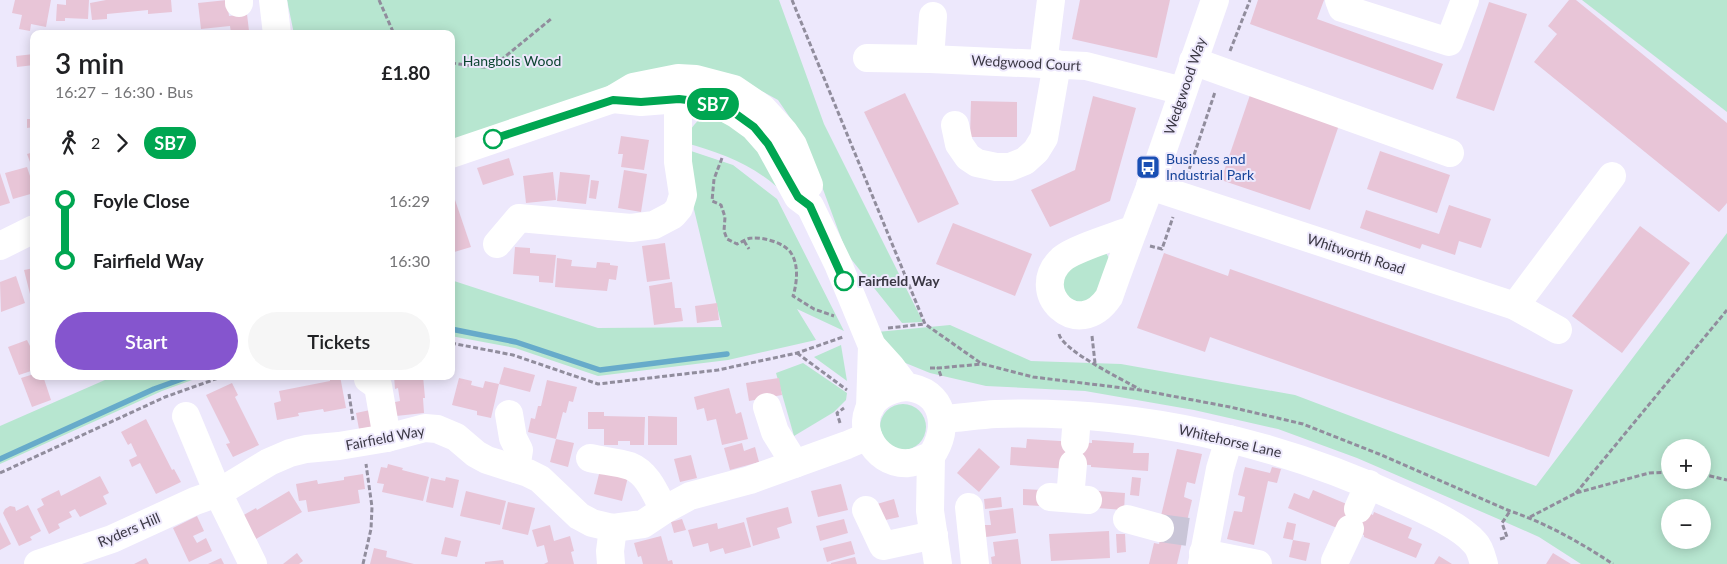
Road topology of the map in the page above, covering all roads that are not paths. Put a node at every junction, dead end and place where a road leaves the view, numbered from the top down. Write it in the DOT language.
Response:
graph roads {
  1 [pos="273,0"];
  2 [pos="1051,0"];
  3 [pos="1215,0"];
  4 [pos="1339,0"];
  5 [pos="1465,0"];
  6 [pos="933,16"];
  7 [pos="277,30"];
  8 [pos="866,58"];
  9 [pos="930,59"];
  10 [pos="1194,61"];
  11 [pos="1050,64"];
  12 [pos="678,88"];
  13 [pos="1183,91"];
  14 [pos="955,126"];
  15 [pos="455,153"];
  16 [pos="1450,153"];
  17 [pos="1612,176"];
  18 [pos="1150,186"];
  19 [pos="30,231"];
  20 [pos="1132,234"];
  21 [pos="497,244"];
  22 [pos="0,246"];
  23 [pos="1515,306"];
  24 [pos="1558,330"];
  25 [pos="868,338"];
  26 [pos="359,386"];
  27 [pos="906,387"];
  28 [pos="860,400"];
  29 [pos="767,407"];
  30 [pos="509,414"];
  31 [pos="186,416"];
  32 [pos="943,419"];
  33 [pos="868,436"];
  34 [pos="387,438"];
  35 [pos="1229,439"];
  36 [pos="1075,441"];
  37 [pos="931,456"];
  38 [pos="590,458"];
  39 [pos="896,463"];
  40 [pos="795,464"];
  41 [pos="516,469"];
  42 [pos="218,493"];
  43 [pos="1070,498"];
  44 [pos="969,507"];
  45 [pos="1359,507"];
  46 [pos="664,510"];
  47 [pos="866,510"];
  48 [pos="1127,519"];
  49 [pos="932,523"];
  50 [pos="613,528"];
  51 [pos="1160,528"];
  52 [pos="1200,546"];
  53 [pos="1331,560"];
  54 [pos="50,562"];
  55 [pos="253,564"];
  56 [pos="611,564"];
  57 [pos="938,564"];
  58 [pos="975,564"];
  59 [pos="1258,564"];
  60 [pos="1484,564"];
  1 -- 7 [label="street"];
  2 -- 11 [label="street"];
  3 -- 10 [label="street, Wedgwood Way"];
  4 -- 5 [label="street"];
  6 -- 9 [label="street"];
  8 -- 9 [label="street, Wedgwood Court"];
  9 -- 11 [label="street, Wedgwood Court"];
  10 -- 13 [label="street, Wedgwood Way"];
  10 -- 16 [label="street"];
  11 -- 13 [label="street, Wedgwood Court"];
  11 -- 14 [label="street"];
  12 -- 15 [label="street"];
  12 -- 21 [label="street"];
  12 -- 25 [label="street"];
  13 -- 18 [label="street, Wedgwood Way"];
  17 -- 23 [label="street"];
  18 -- 20 [label="street, Wedgwood Way"];
  18 -- 23 [label="street, Whitworth Road"];
  19 -- 22 [label="street"];
  23 -- 24 [label="street, Whitworth Road"];
  25 -- 27 [label="street"];
  25 -- 28 [label="street"];
  26 -- 34 [label="street"];
  27 -- 28 [label="street"];
  27 -- 32 [label="street"];
  28 -- 33 [label="street"];
  29 -- 40 [label="street"];
  30 -- 41 [label="street"];
  31 -- 42 [label="street"];
  32 -- 36 [label="street, Whitehorse Lane"];
  32 -- 37 [label="street"];
  33 -- 39 [label="street"];
  33 -- 40 [label="street, Fairfield Way"];
  34 -- 41 [label="street, Fairfield Way"];
  34 -- 42 [label="street, Fairfield Way"];
  35 -- 36 [label="street, Whitehorse Lane"];
  35 -- 45 [label="street, Whitehorse Lane"];
  35 -- 52 [label="street"];
  36 -- 43 [label="street"];
  37 -- 39 [label="street"];
  37 -- 49 [label="street"];
  38 -- 46 [label="street"];
  39 -- 49 [label="street"];
  40 -- 46 [label="street, Fairfield Way"];
  41 -- 50 [label="street, Fairfield Way"];
  42 -- 54 [label="street, Ryders Hill"];
  42 -- 55 [label="street"];
  44 -- 58 [label="street"];
  45 -- 53 [label="street"];
  45 -- 60 [label="street, Whitehorse Lane"];
  46 -- 50 [label="street, Fairfield Way"];
  47 -- 49 [label="street"];
  48 -- 51 [label="street"];
  49 -- 57 [label="street"];
  50 -- 56 [label="street"];
  52 -- 59 [label="street"];
}
